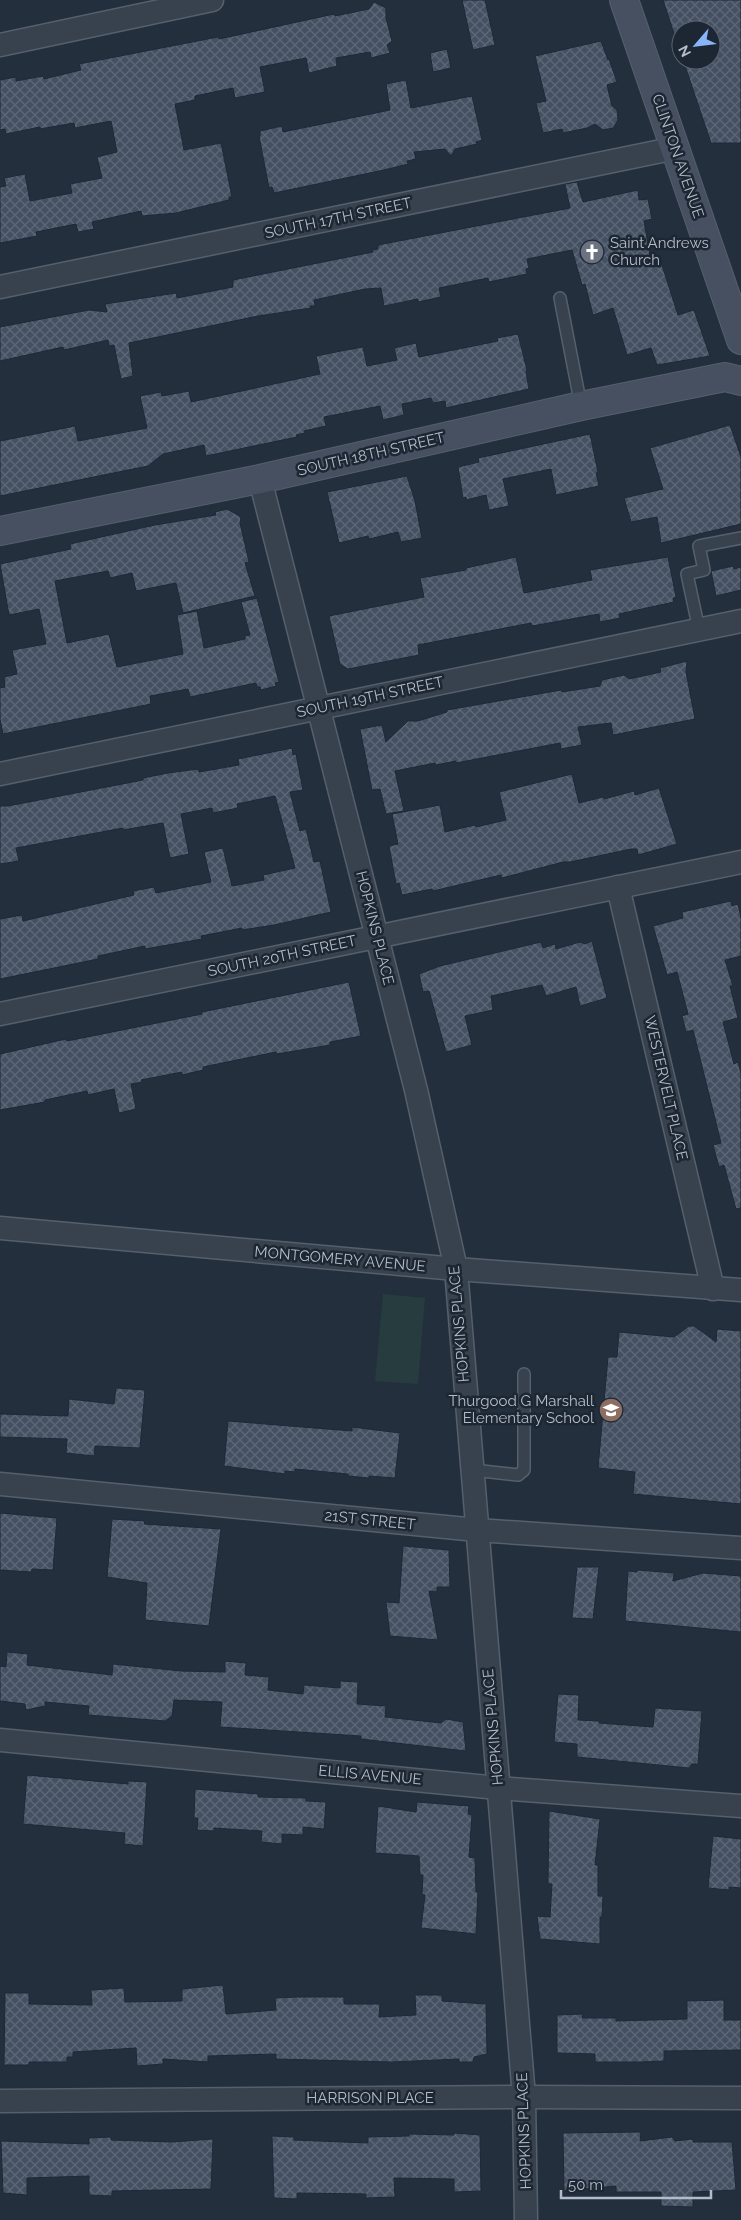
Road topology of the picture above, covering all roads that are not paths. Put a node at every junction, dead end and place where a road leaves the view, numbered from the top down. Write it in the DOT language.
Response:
graph roads {
  1 [pos="212,0"];
  2 [pos="624,0"];
  3 [pos="0,45"];
  4 [pos="676,148"];
  5 [pos="0,287"];
  6 [pos="560,298"];
  7 [pos="741,340"];
  8 [pos="741,381"];
  9 [pos="582,406"];
  10 [pos="260,479"];
  11 [pos="0,531"];
  12 [pos="741,538"];
  13 [pos="741,621"];
  14 [pos="698,630"];
  15 [pos="319,707"];
  16 [pos="0,774"];
  17 [pos="741,862"];
  18 [pos="618,887"];
  19 [pos="376,937"];
  20 [pos="0,1014"];
  21 [pos="0,1228"];
  22 [pos="456,1270"];
  23 [pos="714,1289"];
  24 [pos="741,1290"];
  25 [pos="524,1374"];
  26 [pos="473,1470"];
  27 [pos="0,1484"];
  28 [pos="477,1530"];
  29 [pos="741,1548"];
  30 [pos="0,1740"];
  31 [pos="498,1788"];
  32 [pos="741,1806"];
  33 [pos="524,2097"];
  34 [pos="741,2098"];
  35 [pos="0,2101"];
  36 [pos="526,2220"];
  1 -- 3 [label="street"];
  2 -- 4 [label="street, CLINTON AVENUE"];
  4 -- 5 [label="street, SOUTH 17TH STREET"];
  4 -- 7 [label="street, CLINTON AVENUE"];
  6 -- 9 [label="lane"];
  8 -- 9 [label="street, SOUTH 18TH STREET"];
  9 -- 10 [label="street, SOUTH 18TH STREET"];
  10 -- 11 [label="street, SOUTH 18TH STREET"];
  10 -- 15 [label="street, HOPKINS PLACE"];
  12 -- 14 [label="lane"];
  13 -- 14 [label="street, SOUTH 19TH STREET"];
  14 -- 15 [label="street, SOUTH 19TH STREET"];
  15 -- 16 [label="street, SOUTH 19TH STREET"];
  15 -- 19 [label="street, HOPKINS PLACE"];
  17 -- 18 [label="street, SOUTH 20TH STREET"];
  18 -- 19 [label="street, SOUTH 20TH STREET"];
  18 -- 23 [label="street, WESTERVELT PLACE"];
  19 -- 20 [label="street, SOUTH 20TH STREET"];
  19 -- 22 [label="street, HOPKINS PLACE"];
  21 -- 22 [label="street, MONTGOMERY AVENUE"];
  22 -- 23 [label="street, MONTGOMERY AVENUE"];
  22 -- 26 [label="street, HOPKINS PLACE"];
  23 -- 24 [label="street, MONTGOMERY AVENUE"];
  25 -- 26 [label="lane"];
  26 -- 28 [label="street, HOPKINS PLACE"];
  27 -- 28 [label="street, 21ST STREET"];
  28 -- 29 [label="street, 21ST STREET"];
  28 -- 31 [label="street, HOPKINS PLACE"];
  30 -- 31 [label="street, ELLIS AVENUE"];
  31 -- 32 [label="street, ELLIS AVENUE"];
  31 -- 33 [label="street, HOPKINS PLACE"];
  33 -- 34 [label="street, HARRISON PLACE"];
  33 -- 35 [label="street, HARRISON PLACE"];
  33 -- 36 [label="street, HOPKINS PLACE"];
}
